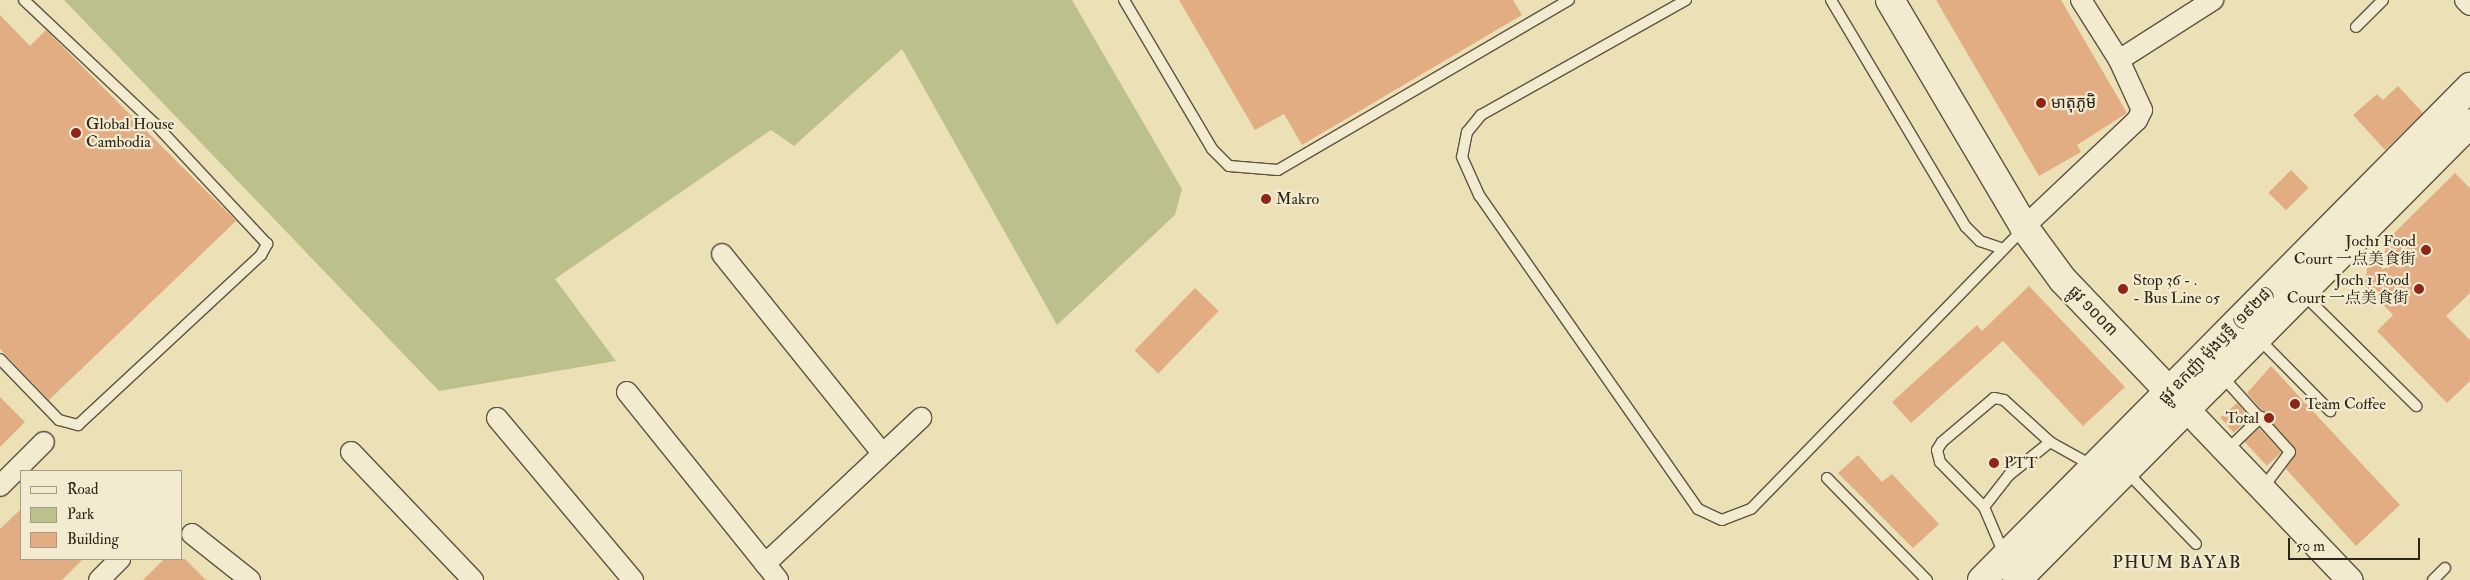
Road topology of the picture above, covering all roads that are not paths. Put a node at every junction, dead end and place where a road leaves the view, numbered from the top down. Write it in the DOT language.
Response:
graph roads {
  1 [pos="24,0"];
  2 [pos="1124,0"];
  3 [pos="1570,0"];
  4 [pos="1686,0"];
  5 [pos="1831,0"];
  6 [pos="1890,0"];
  7 [pos="2081,0"];
  8 [pos="2213,0"];
  9 [pos="2383,0"];
  10 [pos="2464,0"];
  11 [pos="2470,5"];
  12 [pos="2356,27"];
  13 [pos="2119,60"];
  14 [pos="2470,87"];
  15 [pos="2470,123"];
  16 [pos="2024,227"];
  17 [pos="2003,249"];
  18 [pos="722,254"];
  19 [pos="2293,284"];
  20 [pos="2257,338"];
  21 [pos="0,359"];
  22 [pos="2220,375"];
  23 [pos="627,392"];
  24 [pos="2178,401"];
  25 [pos="2416,406"];
  26 [pos="2330,411"];
  27 [pos="2261,417"];
  28 [pos="497,418"];
  29 [pos="921,418"];
  30 [pos="44,442"];
  31 [pos="2050,442"];
  32 [pos="2226,450"];
  33 [pos="351,452"];
  34 [pos="882,453"];
  35 [pos="2096,467"];
  36 [pos="2125,470"];
  37 [pos="1827,478"];
  38 [pos="0,486"];
  39 [pos="2262,489"];
  40 [pos="1984,507"];
  41 [pos="192,534"];
  42 [pos="2196,544"];
  43 [pos="119,560"];
  44 [pos="765,564"];
  45 [pos="2445,568"];
  46 [pos="2015,571"];
  47 [pos="99,580"];
  48 [pos="250,580"];
  49 [pos="473,580"];
  50 [pos="633,580"];
  51 [pos="778,580"];
  52 [pos="1927,580"];
  53 [pos="1982,580"];
  54 [pos="2350,580"];
  55 [pos="2433,580"];
  1 -- 21 [label="lane"];
  2 -- 3 [label="lane"];
  4 -- 17 [label="lane"];
  5 -- 17 [label="lane"];
  6 -- 16 [label="main road, ផ្លូវ ១០០៣"];
  7 -- 13 [label="street"];
  8 -- 13 [label="street"];
  9 -- 12 [label="lane"];
  10 -- 11 [label="street"];
  13 -- 16 [label="street"];
  14 -- 19 [label="main road, ផ្លូវ ឧកញ៉ា ម៉ុងឫទ្ធី (១៩២៨)"];
  15 -- 19 [label="main road, ផ្លូវ ឧកញ៉ា ម៉ុងឫទ្ធី (១៩២៨)"];
  16 -- 17 [label="lane"];
  16 -- 24 [label="main road, ផ្លូវ ១០០៣"];
  18 -- 34 [label="street"];
  19 -- 20 [label="main road, ផ្លូវ ឧកញ៉ា ម៉ុងឫទ្ធី (១៩២៨)"];
  19 -- 24 [label="main road, ផ្លូវ ឧកញ៉ា ម៉ុងឫទ្ធី (១៩២៨)"];
  19 -- 25 [label="lane"];
  20 -- 22 [label="main road, ផ្លូវ ឧកញ៉ា ម៉ុងឫទ្ធី (១៩២៨)"];
  20 -- 26 [label="lane"];
  22 -- 24 [label="main road, ផ្លូវ ឧកញ៉ា ម៉ុងឫទ្ធី (១៩២៨)"];
  22 -- 27 [label="lane"];
  23 -- 44 [label="street"];
  24 -- 32 [label="street, ផ្លូវ ១០០៣"];
  24 -- 35 [label="main road, ផ្លូវ ឧកញ៉ា ម៉ុងឫទ្ធី (១៩២៨)"];
  24 -- 36 [label="main road, ផ្លូវ ឧកញ៉ា ម៉ុងឫទ្ធី (១៩២៨)"];
  27 -- 32 [label="lane"];
  27 -- 39 [label="lane"];
  28 -- 50 [label="street"];
  29 -- 34 [label="street"];
  30 -- 38 [label="street"];
  31 -- 35 [label="lane"];
  31 -- 40 [label="lane"];
  31 -- 40 [label="lane"];
  32 -- 39 [label="street, ផ្លូវ ១០០៣"];
  33 -- 49 [label="street"];
  34 -- 44 [label="street"];
  35 -- 46 [label="main road, ផ្លូវ ឧកញ៉ា ម៉ុងឫទ្ធី (១៩២៨)"];
  36 -- 42 [label="lane"];
  36 -- 46 [label="main road, ផ្លូវ ឧកញ៉ា ម៉ុងឫទ្ធី (១៩២៨)"];
  37 -- 52 [label="lane"];
  39 -- 54 [label="street, ផ្លូវ ១០០៣"];
  40 -- 46 [label="lane"];
  41 -- 48 [label="street"];
  43 -- 47 [label="street"];
  44 -- 51 [label="street"];
  45 -- 55 [label="lane"];
  46 -- 53 [label="main road, ផ្លូវ ឧកញ៉ា ម៉ុងឫទ្ធី (១៩២៨)"];
}
